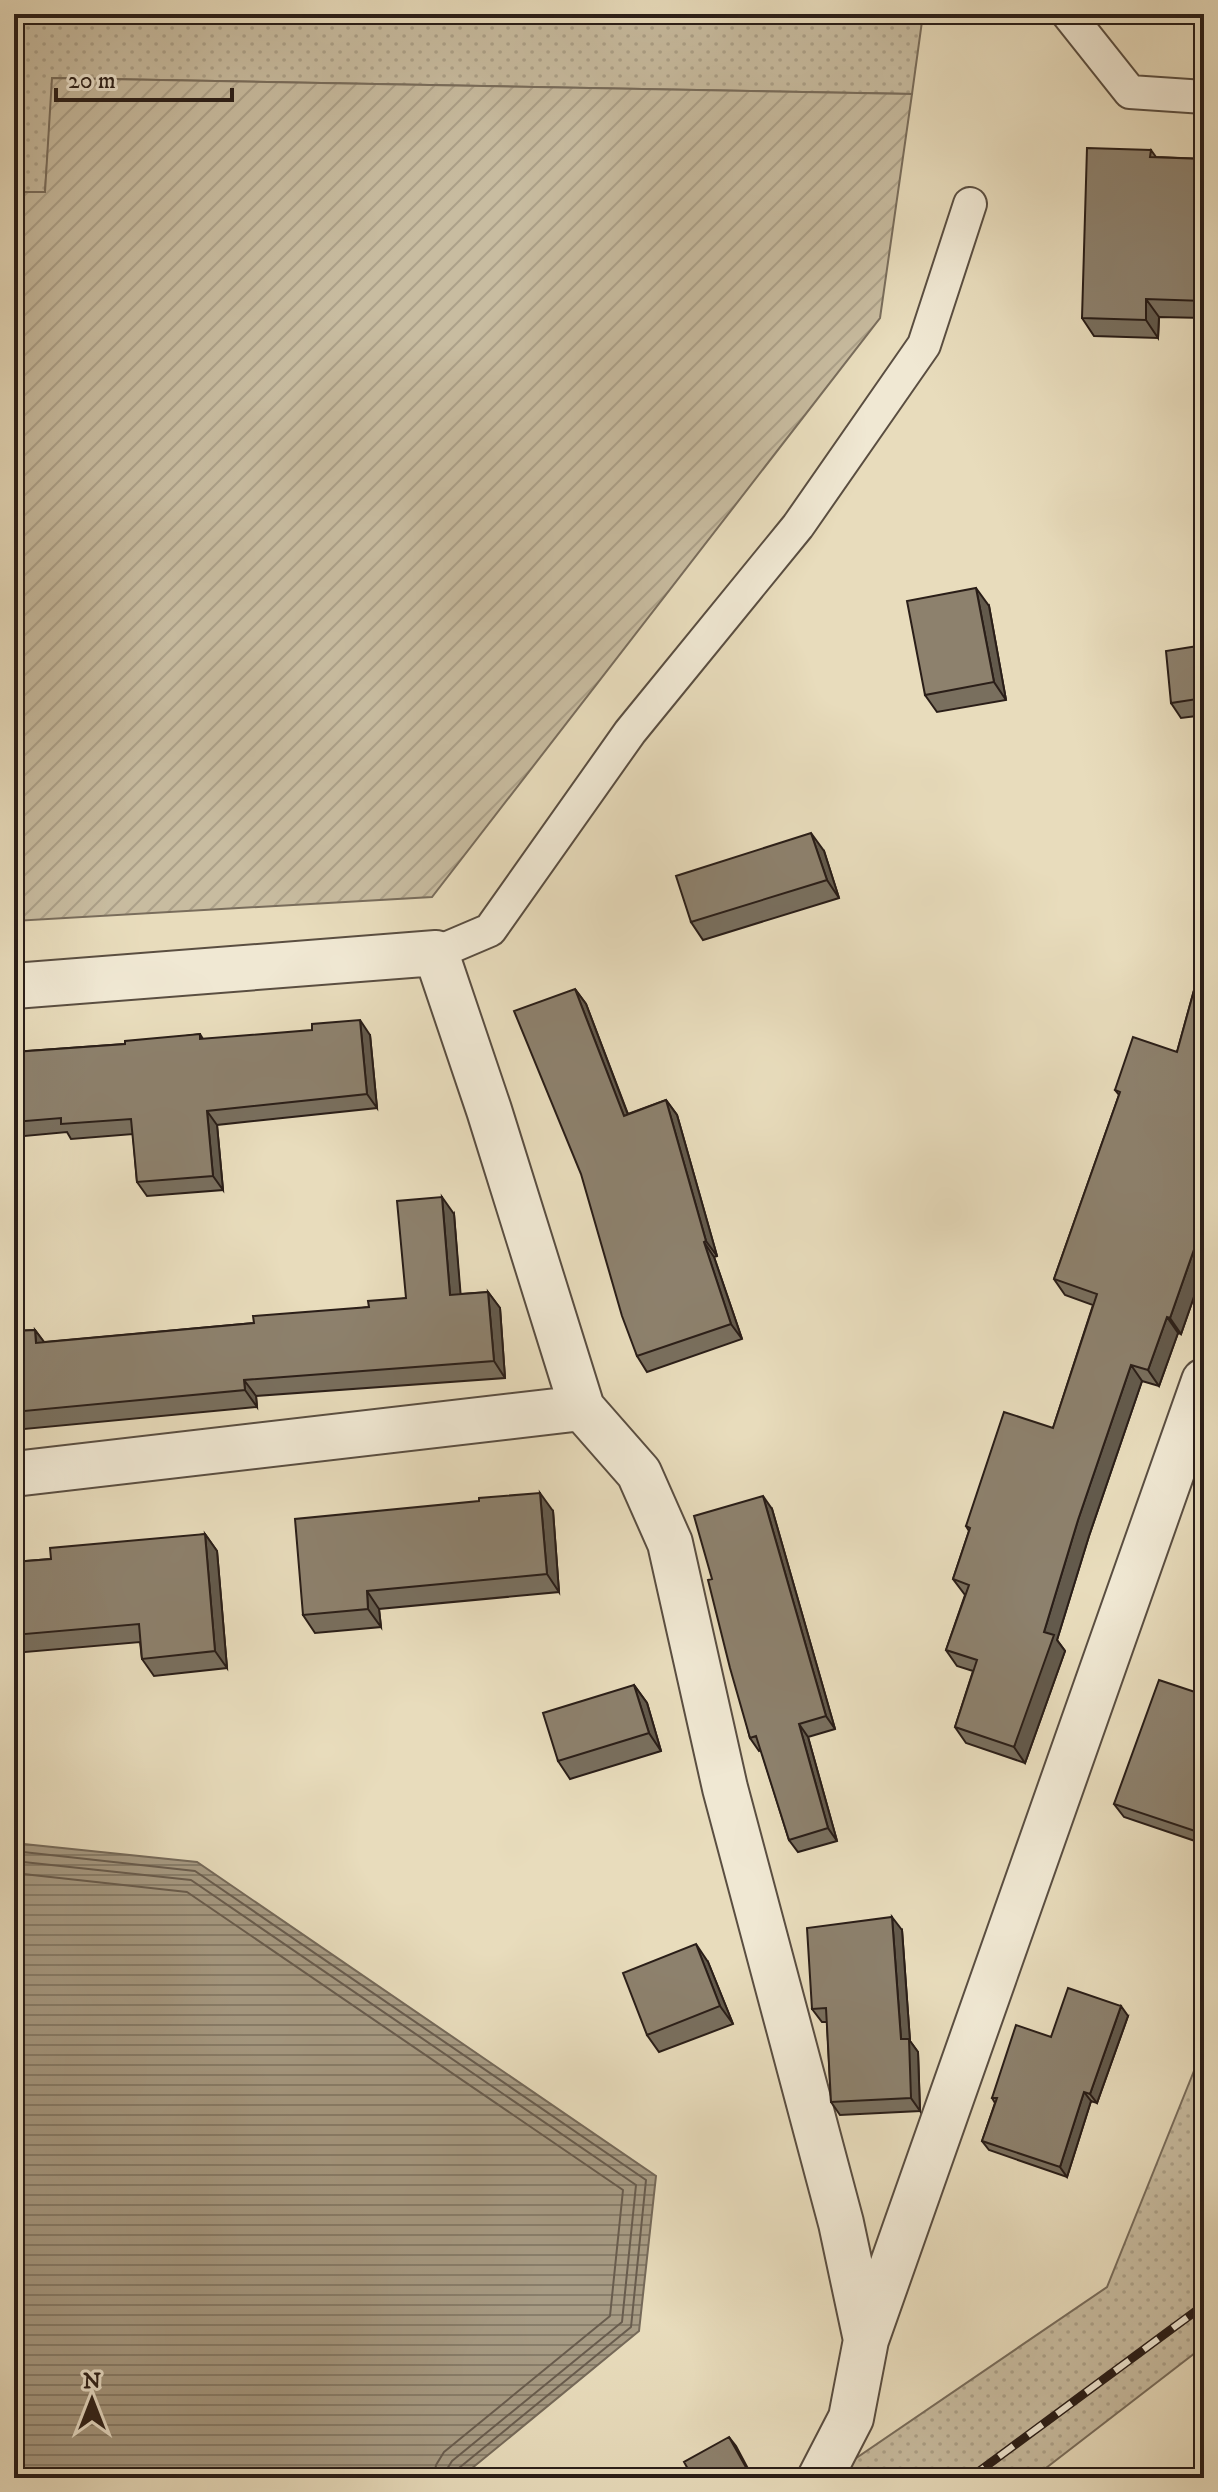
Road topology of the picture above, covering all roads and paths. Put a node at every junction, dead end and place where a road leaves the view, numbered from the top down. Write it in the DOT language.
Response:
graph roads {
  1 [pos="1068,14"];
  2 [pos="1204,97"];
  3 [pos="970,204"];
  4 [pos="436,953"];
  5 [pos="14,986"];
  6 [pos="1204,1381"];
  7 [pos="582,1408"];
  8 [pos="14,1474"];
  9 [pos="866,2340"];
  10 [pos="820,2478"];
  1 -- 2 [label="lane"];
  3 -- 4 [label="lane"];
  4 -- 5 [label="street"];
  4 -- 7 [label="street"];
  6 -- 9 [label="street"];
  7 -- 8 [label="street"];
  7 -- 9 [label="street"];
  9 -- 10 [label="street"];
}
